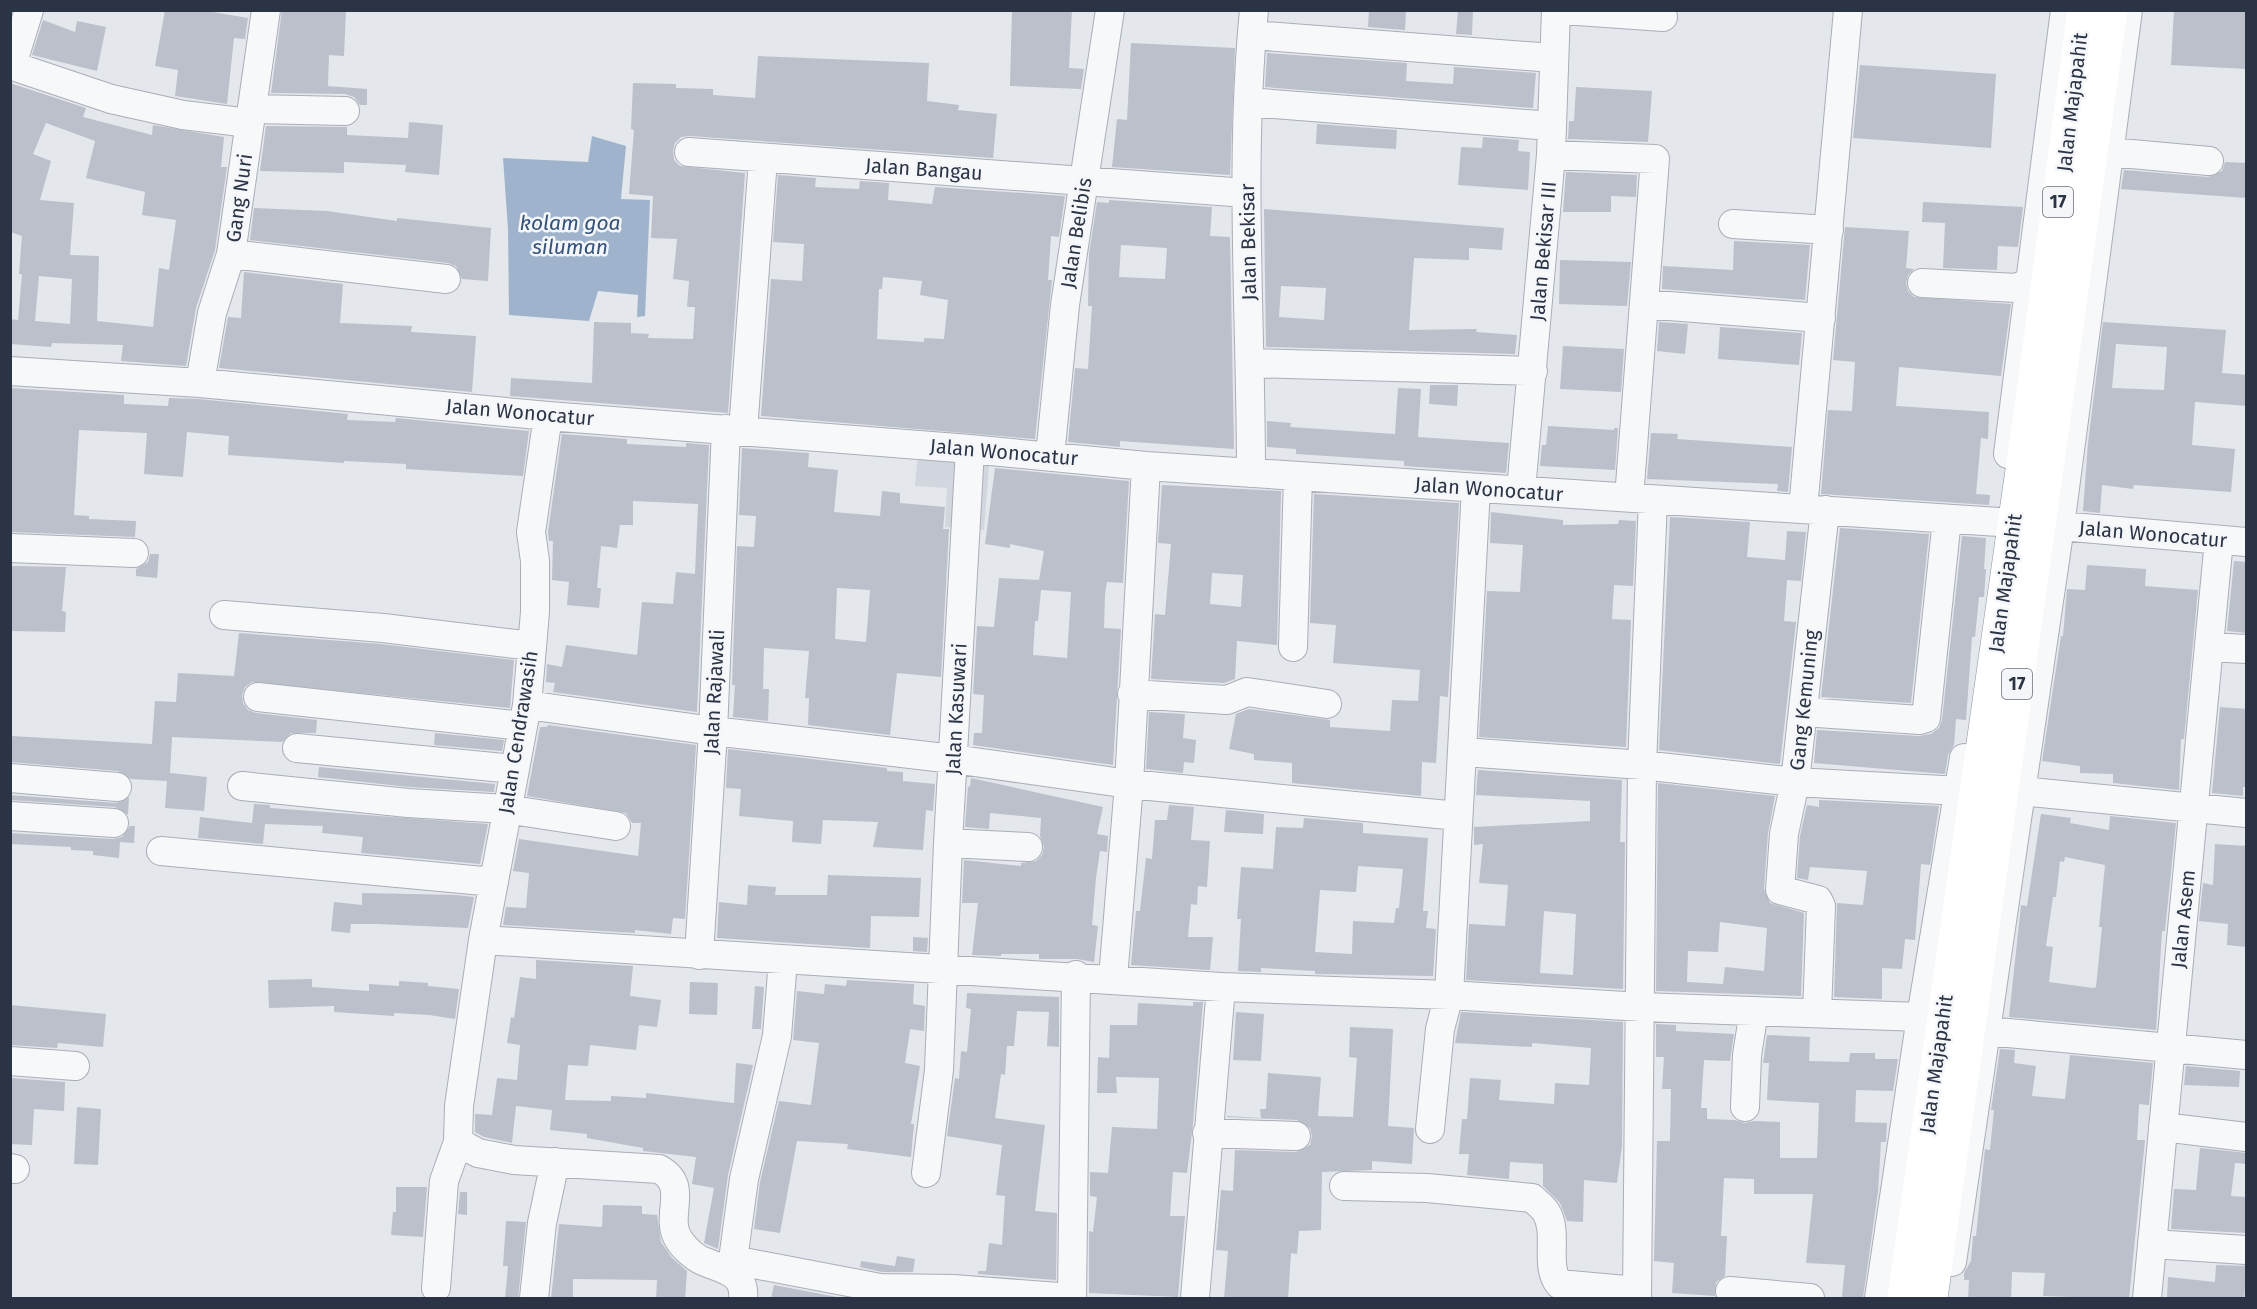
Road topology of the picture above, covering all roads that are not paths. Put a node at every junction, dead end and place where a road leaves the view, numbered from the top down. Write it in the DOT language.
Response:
graph roads {
  1 [pos="29,10"];
  2 [pos="266,10"];
  3 [pos="1110,10"];
  4 [pos="1556,10"];
  5 [pos="1563,10"];
  6 [pos="1848,10"];
  7 [pos="2065,10"];
  8 [pos="2084,10"];
  9 [pos="2111,10"];
  10 [pos="2127,10"];
  11 [pos="1663,17"];
  12 [pos="1253,23"];
  13 [pos="1552,58"];
  14 [pos="11,65"];
  15 [pos="1248,102"];
  16 [pos="345,111"];
  17 [pos="250,116"];
  18 [pos="1551,126"];
  19 [pos="2091,136"];
  20 [pos="689,152"];
  21 [pos="1551,155"];
  22 [pos="763,159"];
  23 [pos="2209,161"];
  24 [pos="1085,180"];
  25 [pos="2074,189"];
  26 [pos="1246,193"];
  27 [pos="1733,224"];
  28 [pos="1829,230"];
  29 [pos="231,254"];
  30 [pos="446,279"];
  31 [pos="2029,282"];
  32 [pos="1922,283"];
  33 [pos="1644,304"];
  34 [pos="1821,318"];
  35 [pos="1250,363"];
  36 [pos="10,371"];
  37 [pos="1533,372"];
  38 [pos="200,383"];
  39 [pos="548,416"];
  40 [pos="735,430"];
  41 [pos="970,449"];
  42 [pos="1050,456"];
  43 [pos="1146,466"];
  44 [pos="1251,473"];
  45 [pos="1298,476"];
  46 [pos="1476,488"];
  47 [pos="1521,490"];
  48 [pos="1641,499"];
  49 [pos="1814,509"];
  50 [pos="1947,519"];
  51 [pos="1999,522"];
  52 [pos="2060,526"];
  53 [pos="2233,541"];
  54 [pos="10,548"];
  55 [pos="134,553"];
  56 [pos="224,615"];
  57 [pos="532,646"];
  58 [pos="1293,647"];
  59 [pos="2210,647"];
  60 [pos="2247,649"];
  61 [pos="1132,694"];
  62 [pos="258,697"];
  63 [pos="1327,704"];
  64 [pos="1803,712"];
  65 [pos="525,716"];
  66 [pos="713,731"];
  67 [pos="297,748"];
  68 [pos="1464,752"];
  69 [pos="953,759"];
  70 [pos="1642,765"];
  71 [pos="514,769"];
  72 [pos="10,778"];
  73 [pos="1796,782"];
  74 [pos="1129,784"];
  75 [pos="242,786"];
  76 [pos="117,787"];
  77 [pos="1960,791"];
  78 [pos="2021,791"];
  79 [pos="506,809"];
  80 [pos="2193,809"];
  81 [pos="2247,813"];
  82 [pos="10,816"];
  83 [pos="1458,816"];
  84 [pos="114,823"];
  85 [pos="616,826"];
  86 [pos="948,843"];
  87 [pos="1028,847"];
  88 [pos="161,850"];
  89 [pos="494,882"];
  90 [pos="483,940"];
  91 [pos="699,955"];
  92 [pos="783,960"];
  93 [pos="945,969"];
  94 [pos="1076,975"];
  95 [pos="1113,978"];
  96 [pos="1221,987"];
  97 [pos="1449,995"];
  98 [pos="1931,1000"];
  99 [pos="1641,1007"];
  100 [pos="1754,1011"];
  101 [pos="1817,1013"];
  102 [pos="1986,1031"];
  103 [pos="2170,1049"];
  104 [pos="2247,1055"];
  105 [pos="10,1061"];
  106 [pos="75,1066"];
  107 [pos="1745,1107"];
  108 [pos="2163,1127"];
  109 [pos="1430,1129"];
  110 [pos="1207,1133"];
  111 [pos="1296,1136"];
  112 [pos="2247,1137"];
  113 [pos="458,1142"];
  114 [pos="555,1162"];
  115 [pos="926,1173"];
  116 [pos="1344,1186"];
  117 [pos="2152,1244"];
  118 [pos="2247,1250"];
  119 [pos="730,1264"];
  120 [pos="436,1288"];
  121 [pos="1730,1291"];
  122 [pos="880,1293"];
  123 [pos="1637,1295"];
  124 [pos="1072,1298"];
  125 [pos="534,1299"];
  126 [pos="742,1299"];
  127 [pos="1195,1299"];
  128 [pos="1810,1299"];
  129 [pos="1879,1299"];
  130 [pos="1904,1299"];
  131 [pos="1932,1299"];
  132 [pos="1947,1299"];
  133 [pos="2147,1299"];
  1 -- 14 [label="street"];
  2 -- 17 [label="street, Gang Nuri"];
  3 -- 24 [label="street, Jalan Belibis"];
  4 -- 13 [label="street, Jalan Bekisar III"];
  5 -- 11 [label="street"];
  6 -- 28 [label="street, Gang Kemuning"];
  7 -- 31 [label="street"];
  8 -- 19 [label="highway, Jalan Majapahit / 17"];
  9 -- 19 [label="highway, Jalan Majapahit / 17"];
  10 -- 19 [label="street"];
  12 -- 13 [label="street"];
  12 -- 15 [label="street, Jalan Bekisar"];
  13 -- 18 [label="street, Jalan Bekisar III"];
  14 -- 17 [label="street"];
  15 -- 18 [label="street"];
  15 -- 26 [label="street, Jalan Bekisar"];
  16 -- 17 [label="street"];
  17 -- 29 [label="street, Gang Nuri"];
  18 -- 21 [label="street, Jalan Bekisar III"];
  19 -- 23 [label="street"];
  19 -- 25 [label="highway, Jalan Majapahit / 17"];
  19 -- 52 [label="street"];
  20 -- 22 [label="street, Jalan Bangau"];
  21 -- 33 [label="street"];
  21 -- 37 [label="street, Jalan Bekisar III"];
  22 -- 24 [label="street, Jalan Bangau"];
  22 -- 40 [label="street"];
  24 -- 26 [label="street, Jalan Bangau"];
  24 -- 42 [label="street, Jalan Belibis"];
  25 -- 98 [label="highway, Jalan Majapahit / 17"];
  25 -- 131 [label="highway, Jalan Majapahit / 17"];
  26 -- 35 [label="street, Jalan Bekisar"];
  27 -- 28 [label="street"];
  28 -- 34 [label="street, Gang Kemuning"];
  29 -- 30 [label="street"];
  29 -- 38 [label="street, Gang Nuri"];
  31 -- 32 [label="street"];
  31 -- 51 [label="street"];
  33 -- 34 [label="street"];
  33 -- 48 [label="street"];
  34 -- 49 [label="street, Gang Kemuning"];
  35 -- 37 [label="street"];
  35 -- 44 [label="street, Jalan Bekisar"];
  36 -- 38 [label="street, Jalan Wonocatur"];
  37 -- 47 [label="street, Jalan Bekisar III"];
  38 -- 39 [label="street, Jalan Wonocatur"];
  39 -- 40 [label="street, Jalan Wonocatur"];
  39 -- 57 [label="street, Jalan Cendrawasih"];
  40 -- 41 [label="street, Jalan Wonocatur"];
  40 -- 66 [label="street, Jalan Rajawali"];
  41 -- 42 [label="street, Jalan Wonocatur"];
  41 -- 69 [label="street, Jalan Kasuwari"];
  42 -- 43 [label="street, Jalan Wonocatur"];
  43 -- 44 [label="street, Jalan Wonocatur"];
  43 -- 61 [label="street"];
  44 -- 45 [label="street, Jalan Wonocatur"];
  45 -- 46 [label="street, Jalan Wonocatur"];
  45 -- 58 [label="street"];
  46 -- 47 [label="street, Jalan Wonocatur"];
  46 -- 68 [label="street"];
  47 -- 48 [label="street, Jalan Wonocatur"];
  48 -- 49 [label="street, Jalan Wonocatur"];
  48 -- 70 [label="street"];
  49 -- 50 [label="street, Jalan Wonocatur"];
  49 -- 64 [label="street, Gang Kemuning"];
  50 -- 51 [label="street, Jalan Wonocatur"];
  50 -- 64 [label="street"];
  51 -- 77 [label="street"];
  52 -- 53 [label="street, Jalan Wonocatur"];
  52 -- 78 [label="street"];
  53 -- 59 [label="street, Jalan Asem"];
  54 -- 55 [label="street"];
  56 -- 57 [label="street"];
  57 -- 65 [label="street, Jalan Cendrawasih"];
  59 -- 60 [label="street"];
  59 -- 80 [label="street, Jalan Asem"];
  61 -- 63 [label="street"];
  61 -- 74 [label="street"];
  62 -- 65 [label="street"];
  64 -- 73 [label="street, Gang Kemuning"];
  65 -- 66 [label="street"];
  65 -- 71 [label="street, Jalan Cendrawasih"];
  66 -- 69 [label="street"];
  66 -- 91 [label="street, Jalan Rajawali"];
  67 -- 71 [label="street"];
  68 -- 70 [label="street"];
  68 -- 83 [label="street"];
  69 -- 74 [label="street"];
  69 -- 86 [label="street, Jalan Kasuwari"];
  70 -- 73 [label="street"];
  70 -- 99 [label="street"];
  71 -- 79 [label="street, Jalan Cendrawasih"];
  72 -- 76 [label="street"];
  73 -- 77 [label="street"];
  73 -- 101 [label="street, Gang Kemuning"];
  74 -- 83 [label="street"];
  74 -- 95 [label="street"];
  75 -- 79 [label="street"];
  77 -- 98 [label="street"];
  78 -- 80 [label="street"];
  78 -- 102 [label="street"];
  79 -- 85 [label="street"];
  79 -- 89 [label="street, Jalan Cendrawasih"];
  80 -- 81 [label="street"];
  80 -- 103 [label="street, Jalan Asem"];
  82 -- 84 [label="street"];
  83 -- 97 [label="street"];
  86 -- 87 [label="street"];
  86 -- 93 [label="street, Jalan Kasuwari"];
  88 -- 89 [label="street"];
  89 -- 90 [label="street, Jalan Cendrawasih"];
  90 -- 91 [label="street"];
  90 -- 113 [label="street, Jalan Cendrawasih"];
  91 -- 92 [label="street"];
  92 -- 93 [label="street"];
  92 -- 119 [label="street"];
  93 -- 94 [label="street"];
  93 -- 115 [label="street, Jalan Kasuwari"];
  94 -- 95 [label="street"];
  94 -- 124 [label="street"];
  95 -- 96 [label="street"];
  96 -- 97 [label="street"];
  96 -- 110 [label="street"];
  97 -- 99 [label="street"];
  97 -- 109 [label="street"];
  98 -- 101 [label="street"];
  98 -- 129 [label="street"];
  98 -- 130 [label="highway, Jalan Majapahit / 17"];
  99 -- 100 [label="street"];
  99 -- 123 [label="street"];
  100 -- 101 [label="street"];
  100 -- 107 [label="street"];
  102 -- 103 [label="street"];
  102 -- 132 [label="street"];
  103 -- 104 [label="street"];
  103 -- 108 [label="street, Jalan Asem"];
  105 -- 106 [label="street"];
  108 -- 112 [label="street"];
  108 -- 117 [label="street, Jalan Asem"];
  110 -- 111 [label="street"];
  110 -- 127 [label="street"];
  113 -- 114 [label="street"];
  113 -- 120 [label="street, Jalan Cendrawasih"];
  114 -- 119 [label="street"];
  114 -- 125 [label="street"];
  116 -- 123 [label="street"];
  117 -- 118 [label="street"];
  117 -- 133 [label="street, Jalan Asem"];
  119 -- 122 [label="street"];
  119 -- 126 [label="street"];
  121 -- 128 [label="street"];
  122 -- 124 [label="street"];
}
